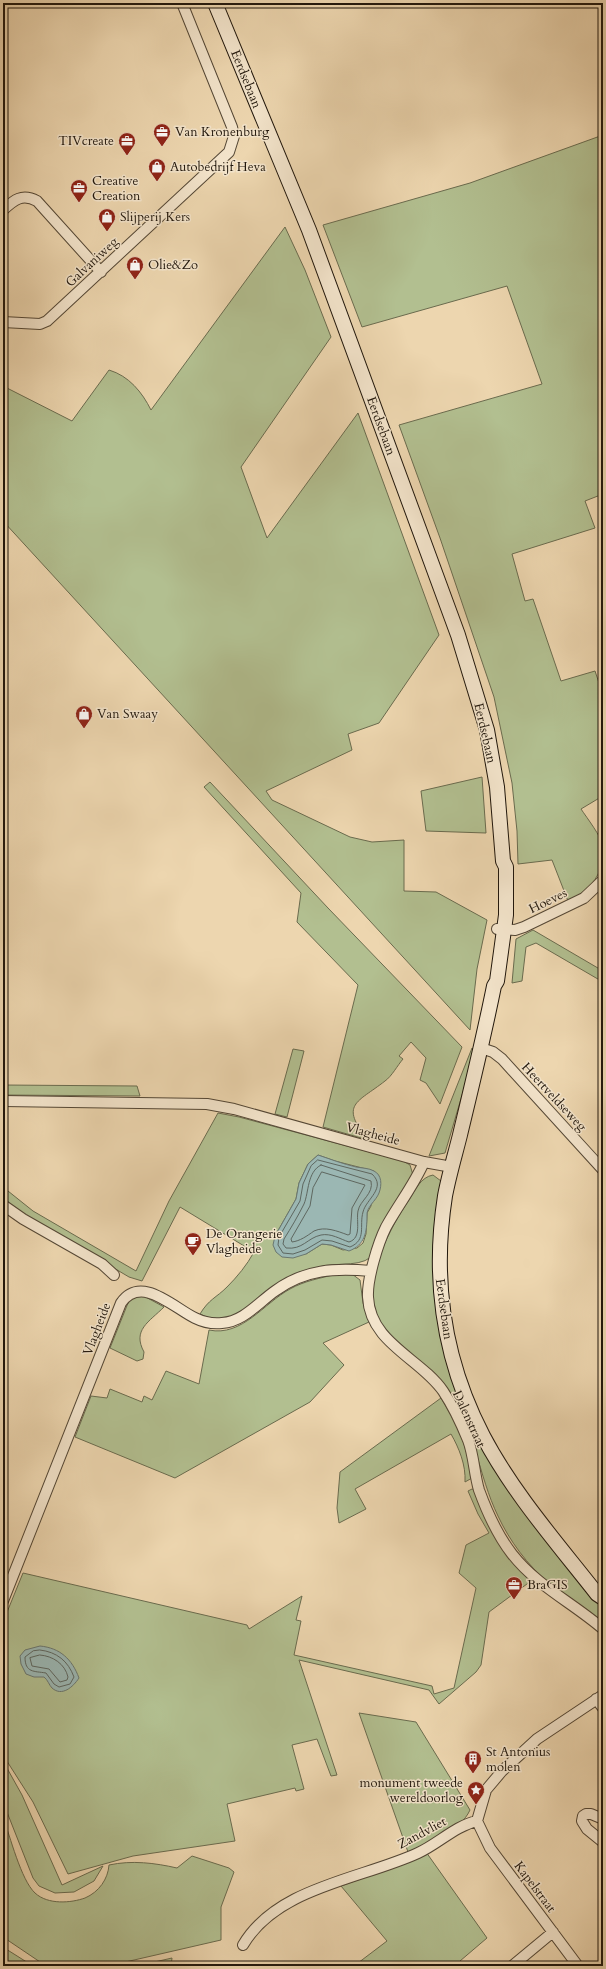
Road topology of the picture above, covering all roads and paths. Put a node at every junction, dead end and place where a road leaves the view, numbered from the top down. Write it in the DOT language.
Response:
graph roads {
  1 [pos="182,3"];
  2 [pos="215,3"];
  3 [pos="3,210"];
  4 [pos="101,272"];
  5 [pos="3,322"];
  6 [pos="603,880"];
  7 [pos="501,929"];
  8 [pos="481,1048"];
  9 [pos="3,1101"];
  10 [pos="424,1162"];
  11 [pos="452,1167"];
  12 [pos="603,1170"];
  13 [pos="3,1205"];
  14 [pos="371,1272"];
  15 [pos="114,1275"];
  16 [pos="601,1599"];
  17 [pos="3,1601"];
  18 [pos="603,1629"];
  19 [pos="600,1697"];
  20 [pos="603,1708"];
  21 [pos="603,1819"];
  22 [pos="476,1821"];
  23 [pos="603,1842"];
  24 [pos="553,1932"];
  25 [pos="243,1945"];
  26 [pos="512,1966"];
  27 [pos="578,1966"];
  1 -- 4 [label="street, Galvaniweg"];
  2 -- 7 [label="main road, Eerdsebaan"];
  3 -- 4 [label="street"];
  4 -- 5 [label="street, Galvaniweg"];
  6 -- 7 [label="street, Hoeves"];
  7 -- 8 [label="main road, Eerdsebaan"];
  8 -- 11 [label="main road, Eerdsebaan"];
  8 -- 12 [label="street, Heertveldseweg"];
  9 -- 10 [label="street, Vlagheide"];
  10 -- 11 [label="street, Vlagheide"];
  10 -- 14 [label="street, Dalenstraat"];
  11 -- 16 [label="main road, Eerdsebaan"];
  13 -- 15 [label="street"];
  14 -- 17 [label="street, Vlagheide"];
  14 -- 18 [label="street, Dalenstraat"];
  19 -- 20 [label="street"];
  19 -- 22 [label="street"];
  21 -- 23 [label="street"];
  22 -- 24 [label="street, Kapelstraat"];
  22 -- 25 [label="street, Zandvliet"];
  24 -- 26 [label="street"];
  24 -- 27 [label="street, Kapelstraat"];
}
